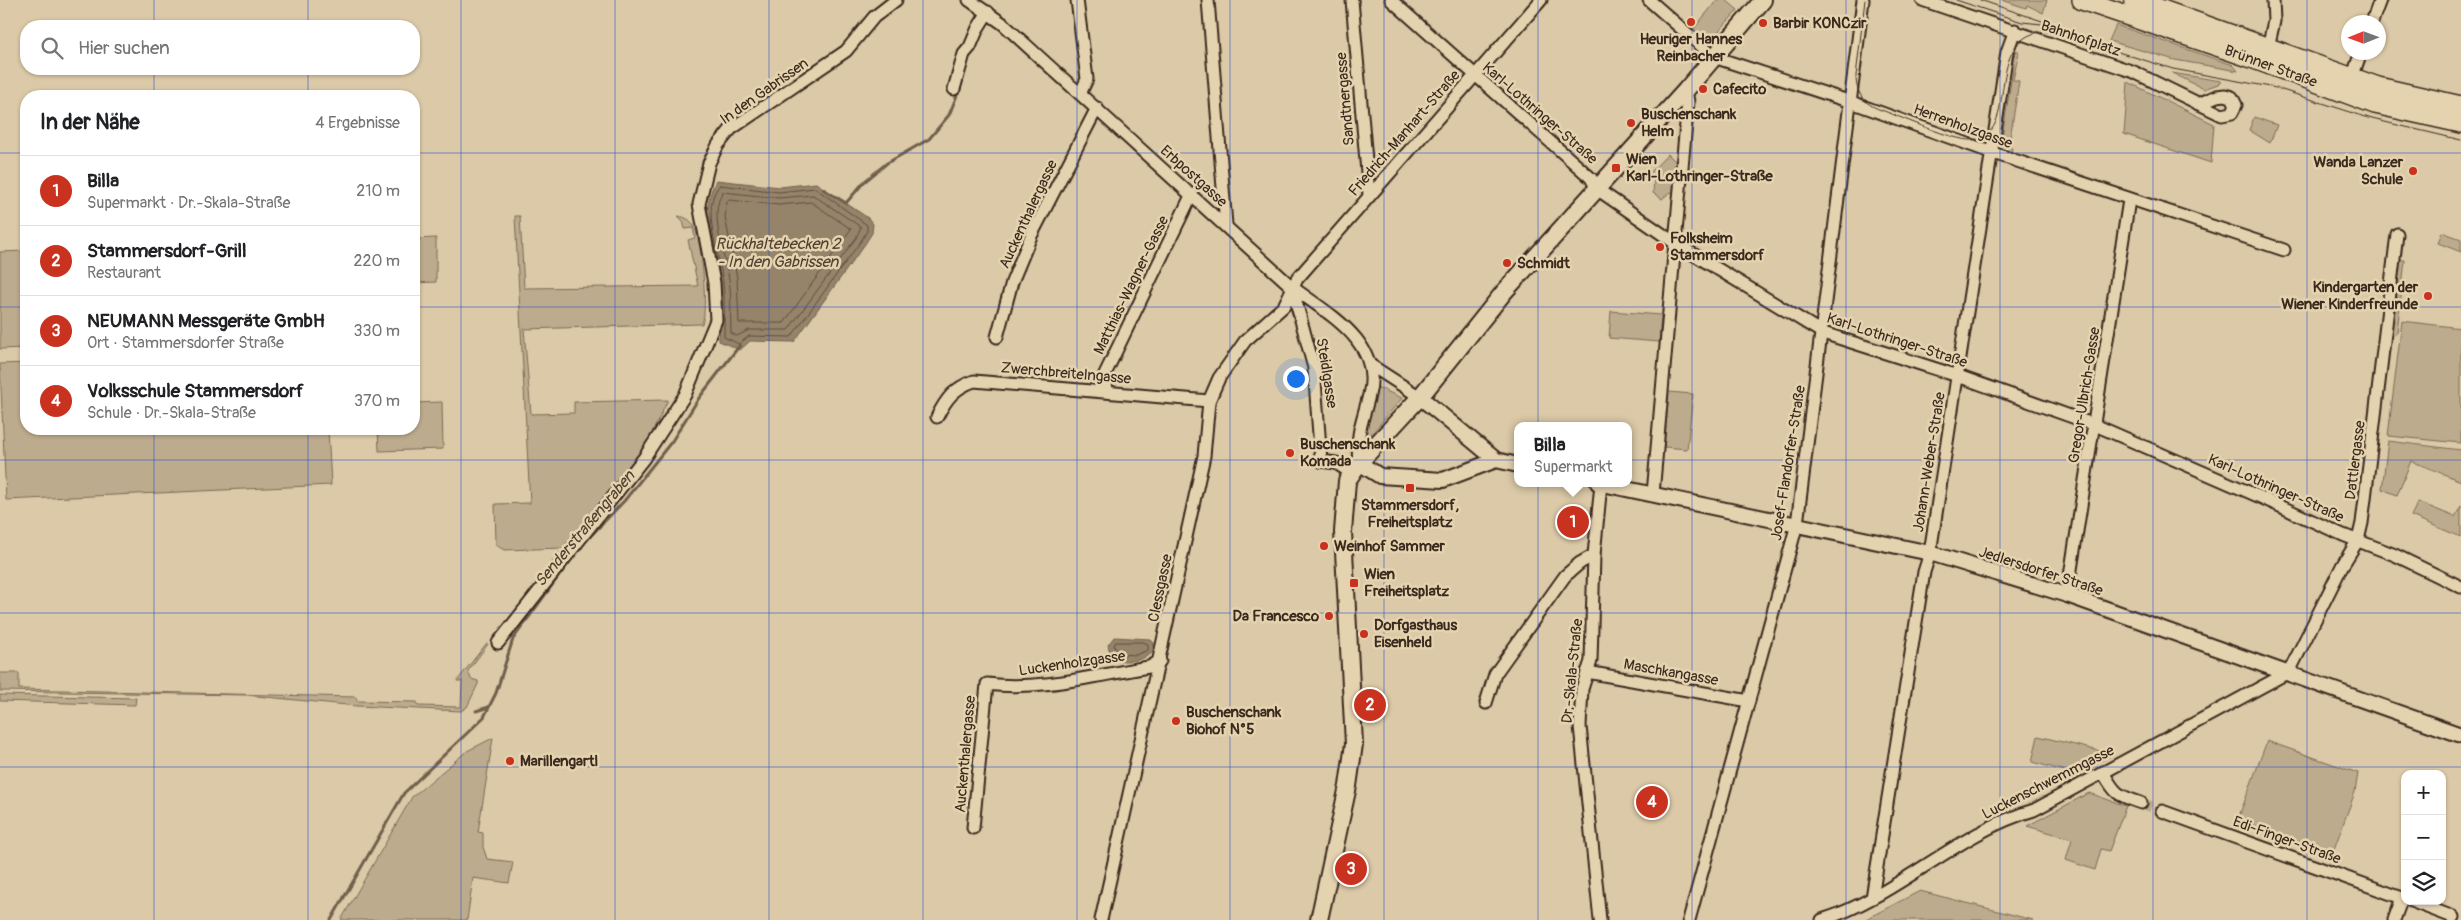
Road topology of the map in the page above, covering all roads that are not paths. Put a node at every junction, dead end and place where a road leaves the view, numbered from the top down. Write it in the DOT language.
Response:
graph roads {
  1 [pos="896,0"];
  2 [pos="969,0"];
  3 [pos="1077,0"];
  4 [pos="1208,0"];
  5 [pos="1352,0"];
  6 [pos="1391,0"];
  7 [pos="1541,0"];
  8 [pos="1649,0"];
  9 [pos="1763,0"];
  10 [pos="1863,0"];
  11 [pos="1922,0"];
  12 [pos="2082,0"];
  13 [pos="2134,0"];
  14 [pos="2273,0"];
  15 [pos="2380,0"];
  16 [pos="988,12"];
  17 [pos="2375,15"];
  18 [pos="2015,30"];
  19 [pos="2265,55"];
  20 [pos="1714,57"];
  21 [pos="2358,60"];
  22 [pos="1474,74"];
  23 [pos="2352,78"];
  24 [pos="954,89"];
  25 [pos="1686,90"];
  26 [pos="1081,92"];
  27 [pos="1851,102"];
  28 [pos="2198,104"];
  29 [pos="2461,106"];
  30 [pos="1097,108"];
  31 [pos="2461,123"];
  32 [pos="1993,153"];
  33 [pos="1597,189"];
  34 [pos="1192,194"];
  35 [pos="1369,195"];
  36 [pos="2129,200"];
  37 [pos="1226,225"];
  38 [pos="2397,234"];
  39 [pos="1675,242"];
  40 [pos="2284,250"];
  41 [pos="1292,287"];
  42 [pos="1823,333"];
  43 [pos="997,337"];
  44 [pos="1372,366"];
  45 [pos="1958,376"];
  46 [pos="1107,391"];
  47 [pos="1420,397"];
  48 [pos="1209,401"];
  49 [pos="937,416"];
  50 [pos="2094,425"];
  51 [pos="1496,460"];
  52 [pos="1514,464"];
  53 [pos="1355,468"];
  54 [pos="1599,487"];
  55 [pos="1615,487"];
  56 [pos="1653,494"];
  57 [pos="1797,524"];
  58 [pos="2358,540"];
  59 [pos="1930,553"];
  60 [pos="1594,555"];
  61 [pos="2461,586"];
  62 [pos="2067,595"];
  63 [pos="498,643"];
  64 [pos="1160,661"];
  65 [pos="1587,672"];
  66 [pos="2289,672"];
  67 [pos="986,684"];
  68 [pos="1749,701"];
  69 [pos="1486,703"];
  70 [pos="2461,735"];
  71 [pos="2103,772"];
  72 [pos="2141,803"];
  73 [pos="2162,811"];
  74 [pos="973,828"];
  75 [pos="2401,897"];
  76 [pos="1872,898"];
  77 [pos="2403,905"];
  78 [pos="2422,905"];
  79 [pos="2453,917"];
  80 [pos="1101,920"];
  81 [pos="1319,920"];
  82 [pos="1600,920"];
  83 [pos="1689,920"];
  84 [pos="1822,920"];
  85 [pos="2394,920"];
  1 -- 63 [label="street, In den Gabrissen"];
  2 -- 16 [label="street, Erbpostgasse"];
  3 -- 26 [label="street"];
  4 -- 37 [label="street"];
  5 -- 35 [label="street, Sandtnergasse"];
  6 -- 22 [label="street, Karl-Lothringer-Straße"];
  7 -- 22 [label="street, Friedrich-Manhart-Straße"];
  8 -- 20 [label="street, Herrenholzgasse"];
  9 -- 20 [label="main road"];
  10 -- 27 [label="street, Josef-Flandorfer-Straße"];
  11 -- 18 [label="street, Bahnhofplatz"];
  12 -- 19 [label="main road, Brünner Straße"];
  13 -- 19 [label="main road, Brünner Straße"];
  14 -- 19 [label="street"];
  15 -- 17 [label="street"];
  16 -- 24 [label="street"];
  16 -- 26 [label="street, Erbpostgasse"];
  18 -- 28 [label="street, Bahnhofplatz"];
  18 -- 32 [label="street, Johann-Weber-Straße"];
  19 -- 23 [label="main road, Brünner Straße"];
  19 -- 31 [label="main road, Brünner Straße"];
  20 -- 25 [label="main road"];
  20 -- 27 [label="street, Herrenholzgasse"];
  21 -- 23 [label="street"];
  22 -- 33 [label="street, Karl-Lothringer-Straße"];
  22 -- 35 [label="street, Friedrich-Manhart-Straße"];
  23 -- 29 [label="main road, Brünner Straße"];
  25 -- 33 [label="main road"];
  25 -- 39 [label="street"];
  26 -- 30 [label="street, Erbpostgasse"];
  27 -- 32 [label="street, Herrenholzgasse"];
  27 -- 42 [label="street, Josef-Flandorfer-Straße"];
  30 -- 34 [label="street, Erbpostgasse"];
  30 -- 43 [label="street, Auckenthalergasse"];
  32 -- 36 [label="street, Herrenholzgasse"];
  32 -- 45 [label="street, Johann-Weber-Straße"];
  33 -- 39 [label="street, Karl-Lothringer-Straße"];
  33 -- 47 [label="main road"];
  34 -- 37 [label="street, Erbpostgasse"];
  34 -- 46 [label="street, Matthias-Wagner-Gasse"];
  35 -- 41 [label="street, Friedrich-Manhart-Straße"];
  36 -- 40 [label="street, Herrenholzgasse"];
  36 -- 50 [label="street, Gregor-Ulbrich-Gasse"];
  37 -- 41 [label="street, Erbpostgasse"];
  38 -- 58 [label="street, Dattlergasse"];
  39 -- 42 [label="street, Karl-Lothringer-Straße"];
  39 -- 56 [label="street"];
  41 -- 44 [label="street, Erbpostgasse"];
  41 -- 48 [label="street, Clessgasse"];
  41 -- 53 [label="street, Steidlgasse"];
  42 -- 45 [label="street, Karl-Lothringer-Straße"];
  42 -- 57 [label="street, Josef-Flandorfer-Straße"];
  44 -- 47 [label="street"];
  44 -- 53 [label="street"];
  45 -- 50 [label="street, Karl-Lothringer-Straße"];
  45 -- 59 [label="street, Johann-Weber-Straße"];
  46 -- 48 [label="street, Zwerchbreitelngasse"];
  46 -- 49 [label="street, Zwerchbreitelngasse"];
  47 -- 51 [label="street"];
  47 -- 53 [label="main road"];
  48 -- 64 [label="street, Clessgasse"];
  50 -- 58 [label="street, Karl-Lothringer-Straße"];
  50 -- 62 [label="street, Gregor-Ulbrich-Gasse"];
  51 -- 52 [label="street"];
  51 -- 53 [label="street"];
  53 -- 81 [label="main road"];
  54 -- 60 [label="street, Dr.-Skala-Straße"];
  55 -- 56 [label="street, Jedlersdorfer Straße"];
  56 -- 57 [label="street, Jedlersdorfer Straße"];
  57 -- 59 [label="street, Jedlersdorfer Straße"];
  57 -- 68 [label="street, Josef-Flandorfer-Straße"];
  58 -- 61 [label="street, Karl-Lothringer-Straße"];
  58 -- 66 [label="street, Dattlergasse"];
  59 -- 62 [label="street, Jedlersdorfer Straße"];
  59 -- 76 [label="street, Johann-Weber-Straße"];
  60 -- 65 [label="street, Dr.-Skala-Straße"];
  60 -- 69 [label="street"];
  62 -- 66 [label="street, Jedlersdorfer Straße"];
  64 -- 67 [label="street, Luckenholzgasse"];
  64 -- 80 [label="street, Clessgasse"];
  65 -- 68 [label="street, Maschkangasse"];
  65 -- 82 [label="street, Dr.-Skala-Straße"];
  66 -- 70 [label="street, Jedlersdorfer Straße"];
  66 -- 71 [label="street, Luckenschwemmgasse"];
  67 -- 74 [label="street, Auckenthalergasse"];
  68 -- 83 [label="street, Josef-Flandorfer-Straße"];
  71 -- 72 [label="street"];
  71 -- 76 [label="street, Luckenschwemmgasse"];
  73 -- 75 [label="street, Edi-Finger-Straße"];
  76 -- 84 [label="street, Luckenschwemmgasse"];
  77 -- 85 [label="street"];
  78 -- 79 [label="street, Edi-Finger-Straße"];
}
